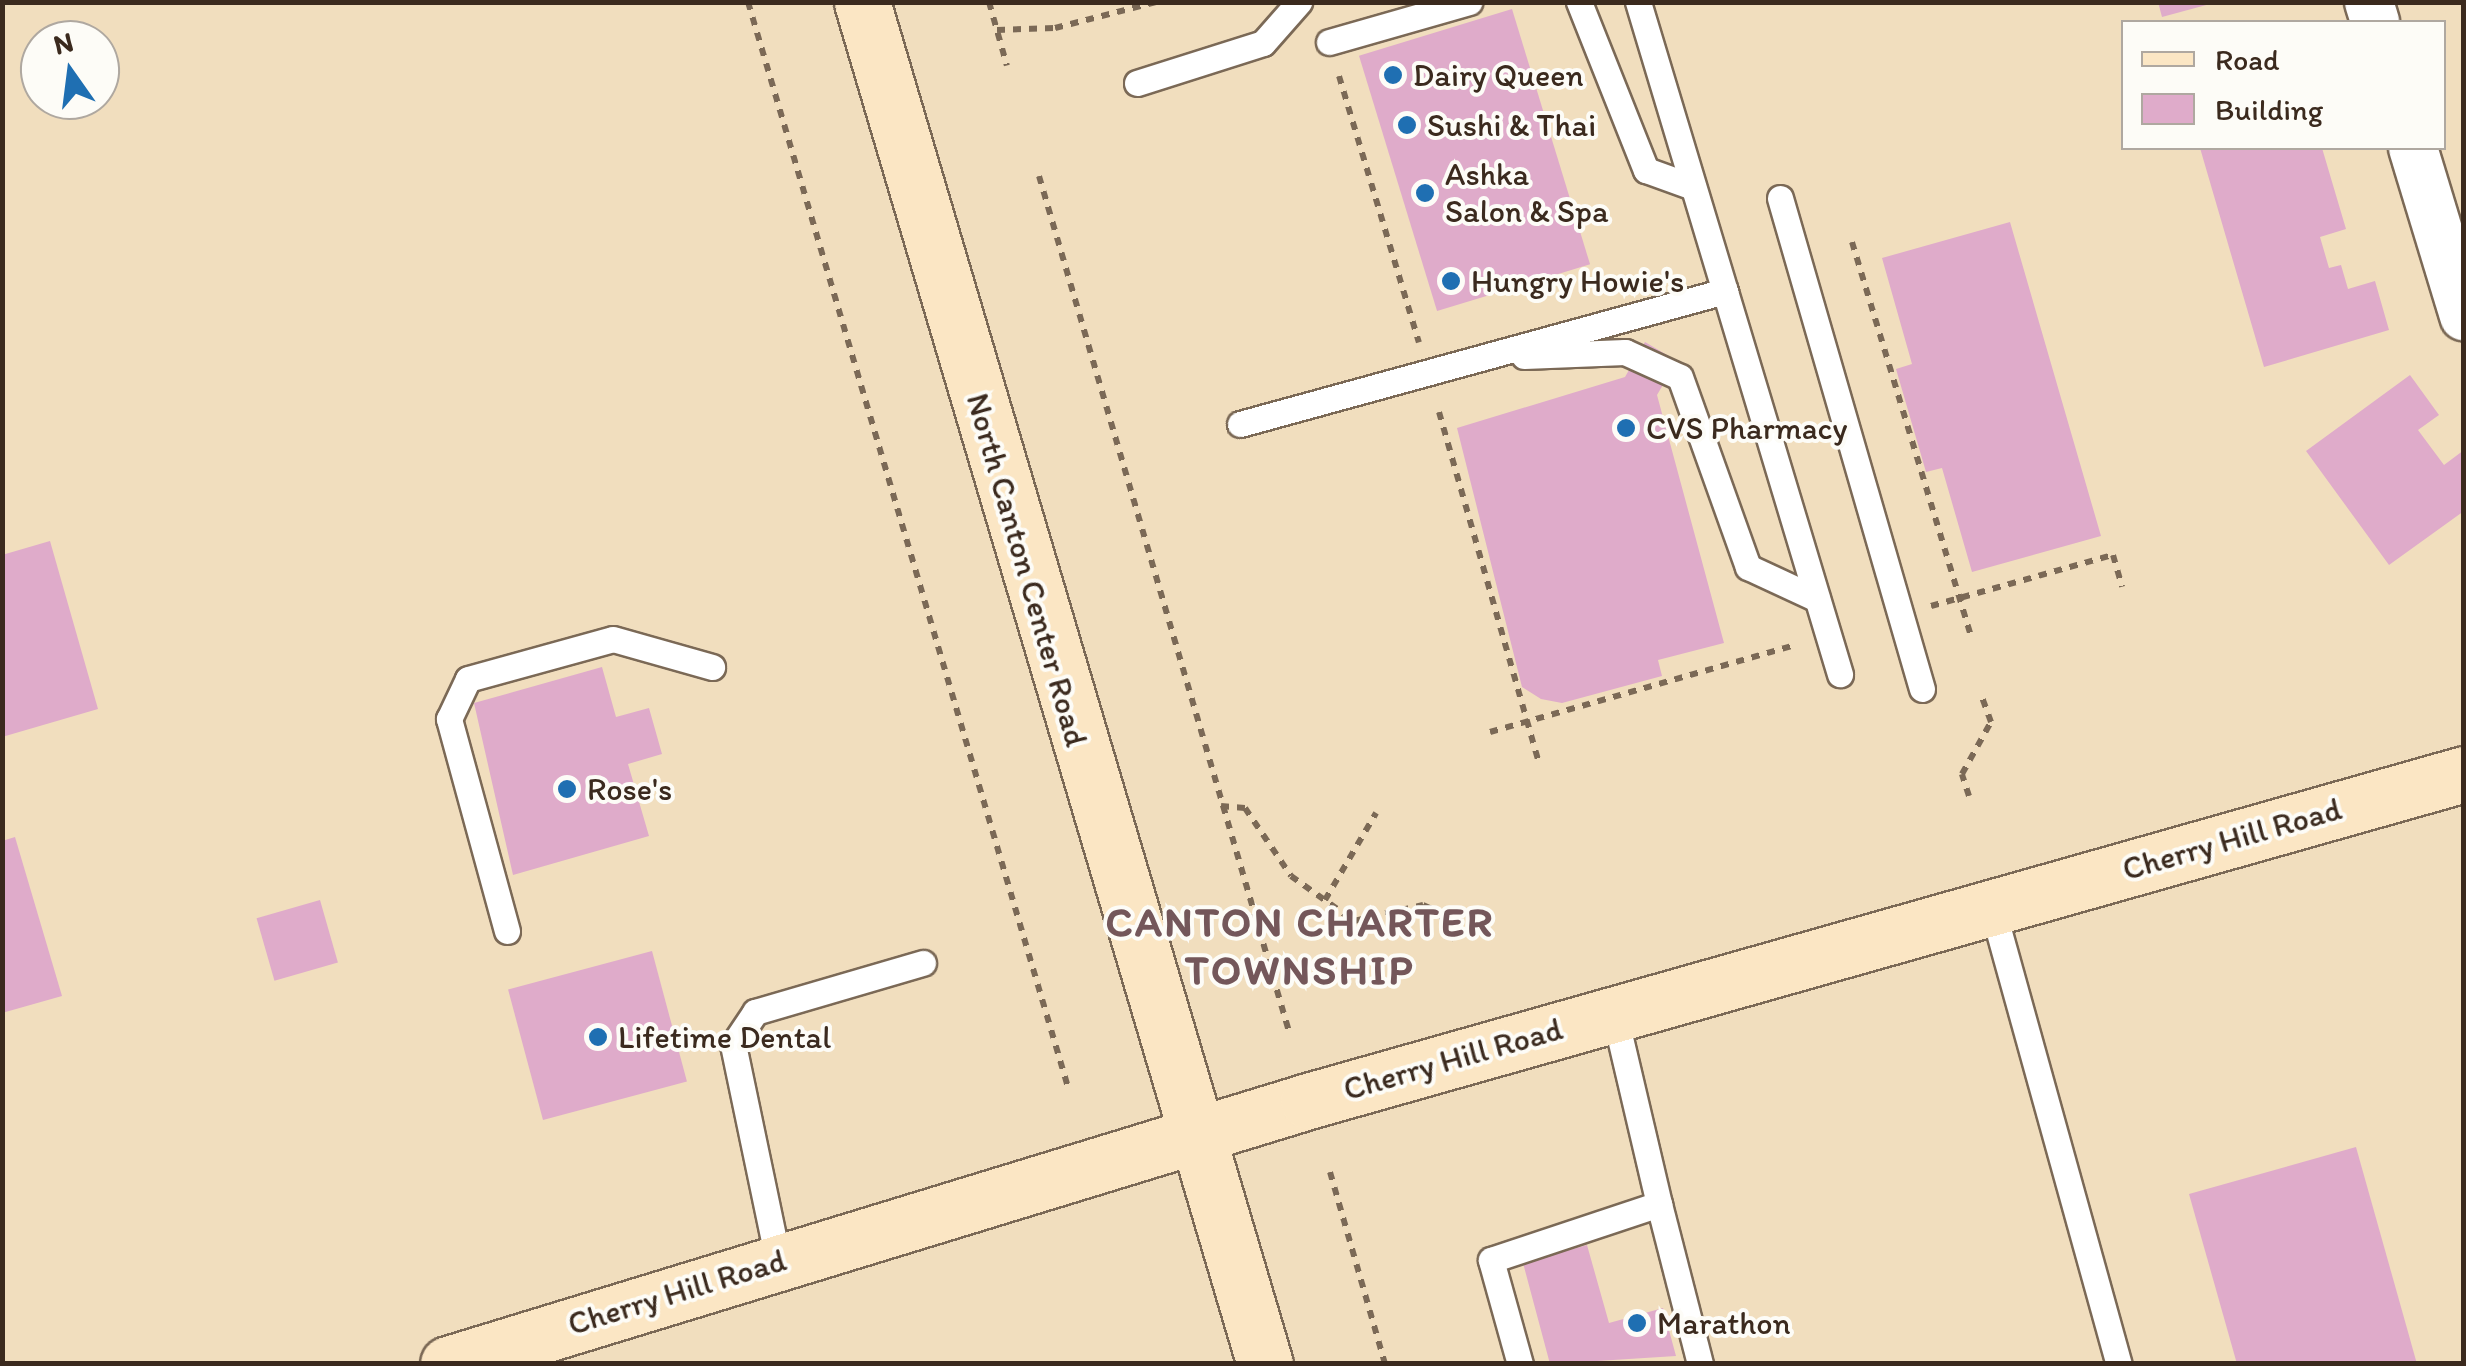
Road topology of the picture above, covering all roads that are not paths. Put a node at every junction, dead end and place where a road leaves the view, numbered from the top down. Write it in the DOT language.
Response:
graph roads {
  1 [pos="862,2"];
  2 [pos="1299,2"];
  3 [pos="1468,2"];
  4 [pos="1579,2"];
  5 [pos="1638,2"];
  6 [pos="1331,49"];
  7 [pos="1138,83"];
  8 [pos="2413,150"];
  9 [pos="1693,187"];
  10 [pos="1780,198"];
  11 [pos="1724,291"];
  12 [pos="2464,316"];
  13 [pos="1478,358"];
  14 [pos="1240,424"];
  15 [pos="1817,598"];
  16 [pos="712,668"];
  17 [pos="1840,674"];
  18 [pos="1922,689"];
  19 [pos="2464,774"];
  20 [pos="1992,907"];
  21 [pos="507,931"];
  22 [pos="923,963"];
  23 [pos="1614,1012"];
  24 [pos="1200,1135"];
  25 [pos="1659,1204"];
  26 [pos="778,1260"];
  27 [pos="448,1364"];
  28 [pos="1265,1364"];
  29 [pos="1520,1364"];
  30 [pos="1700,1364"];
  31 [pos="2120,1364"];
  1 -- 24 [label="main road, North Canton Center Road"];
  2 -- 7 [label="lane"];
  3 -- 6 [label="lane"];
  4 -- 9 [label="lane"];
  5 -- 9 [label="lane"];
  8 -- 12 [label="street"];
  9 -- 11 [label="lane"];
  10 -- 18 [label="lane"];
  11 -- 13 [label="lane"];
  11 -- 15 [label="lane"];
  13 -- 14 [label="lane"];
  13 -- 15 [label="lane"];
  15 -- 17 [label="lane"];
  16 -- 21 [label="lane"];
  19 -- 20 [label="main road, Cherry Hill Road"];
  20 -- 23 [label="main road, Cherry Hill Road"];
  20 -- 31 [label="lane"];
  22 -- 26 [label="lane"];
  23 -- 24 [label="main road, Cherry Hill Road"];
  23 -- 25 [label="lane"];
  24 -- 26 [label="main road, Cherry Hill Road"];
  24 -- 28 [label="main road, North Canton Center Road"];
  25 -- 29 [label="lane"];
  25 -- 30 [label="lane"];
  26 -- 27 [label="main road, Cherry Hill Road"];
}
